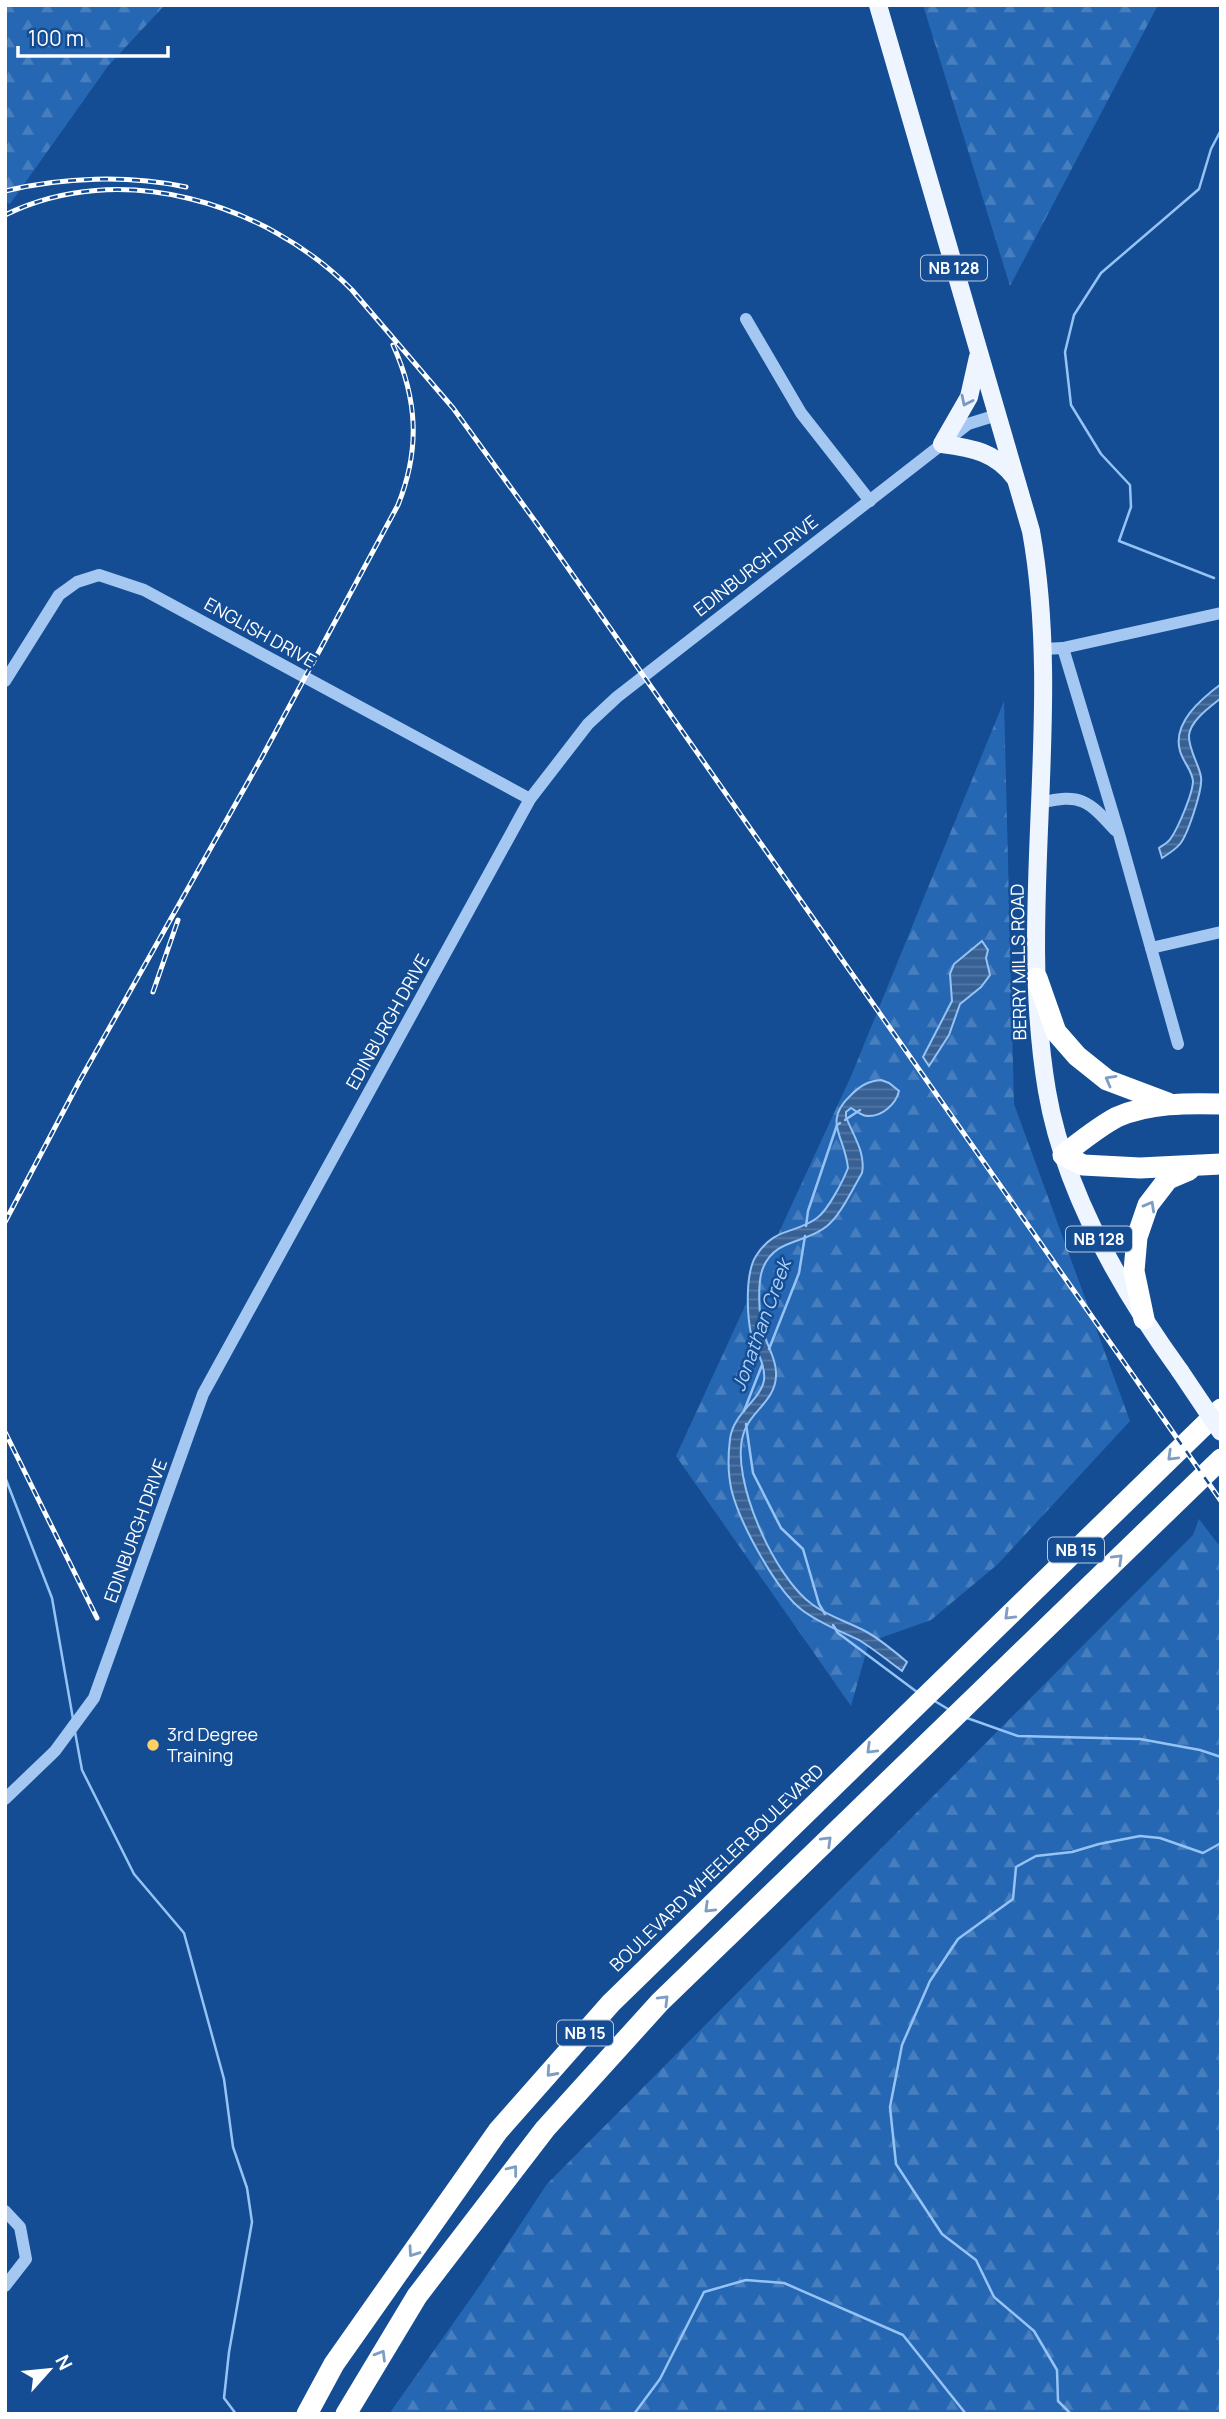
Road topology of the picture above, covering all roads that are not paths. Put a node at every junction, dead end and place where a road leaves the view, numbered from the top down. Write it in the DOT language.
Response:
graph roads {
  1 [pos="878,5"];
  2 [pos="746,319"];
  3 [pos="979,353"];
  4 [pos="997,415"];
  5 [pos="942,444"];
  6 [pos="1017,480"];
  7 [pos="870,500"];
  8 [pos="1221,613"];
  9 [pos="1063,648"];
  10 [pos="1043,649"];
  11 [pos="5,681"];
  12 [pos="530,799"];
  13 [pos="1041,803"];
  14 [pos="1119,834"];
  15 [pos="1221,932"];
  16 [pos="1151,948"];
  17 [pos="1037,978"];
  18 [pos="1178,1044"];
  19 [pos="1221,1104"];
  20 [pos="1173,1105"];
  21 [pos="1063,1155"];
  22 [pos="1221,1164"];
  23 [pos="1198,1166"];
  24 [pos="1144,1319"];
  25 [pos="1221,1409"];
  26 [pos="1221,1432"];
  27 [pos="1221,1459"];
  28 [pos="5,1799"];
  29 [pos="5,2211"];
  30 [pos="5,2286"];
  31 [pos="307,2414"];
  32 [pos="346,2414"];
  1 -- 3 [label="main road, NB 128"];
  2 -- 7 [label="street"];
  3 -- 4 [label="main road, NB 128"];
  3 -- 5 [label="main road, one-way"];
  4 -- 5 [label="street, EDINBURGH DRIVE"];
  4 -- 6 [label="main road, NB 128"];
  5 -- 6 [label="main road"];
  5 -- 7 [label="street, EDINBURGH DRIVE"];
  6 -- 10 [label="main road, BERRY MILLS ROAD / NB 128"];
  7 -- 12 [label="street, EDINBURGH DRIVE"];
  8 -- 9 [label="street"];
  9 -- 10 [label="street"];
  9 -- 14 [label="street"];
  10 -- 13 [label="main road, BERRY MILLS ROAD / NB 128"];
  11 -- 12 [label="street, ENGLISH DRIVE"];
  12 -- 28 [label="street, EDINBURGH DRIVE"];
  13 -- 14 [label="street"];
  13 -- 17 [label="main road, BERRY MILLS ROAD / NB 128"];
  14 -- 16 [label="street"];
  15 -- 16 [label="street"];
  16 -- 18 [label="street"];
  20 -- 17 [label="highway, one-way"];
  17 -- 21 [label="main road, BERRY MILLS ROAD / NB 128"];
  19 -- 20 [label="highway"];
  20 -- 21 [label="highway"];
  21 -- 23 [label="highway"];
  21 -- 24 [label="main road, BERRY MILLS ROAD / NB 128"];
  22 -- 23 [label="highway"];
  24 -- 23 [label="highway, one-way"];
  24 -- 26 [label="main road, BERRY MILLS ROAD / NB 128, bridge"];
  25 -- 31 [label="highway, BOULEVARD WHEELER BOULEVARD / NB 15, one-way"];
  32 -- 27 [label="highway, NB 15, one-way"];
  29 -- 30 [label="street"];
}
